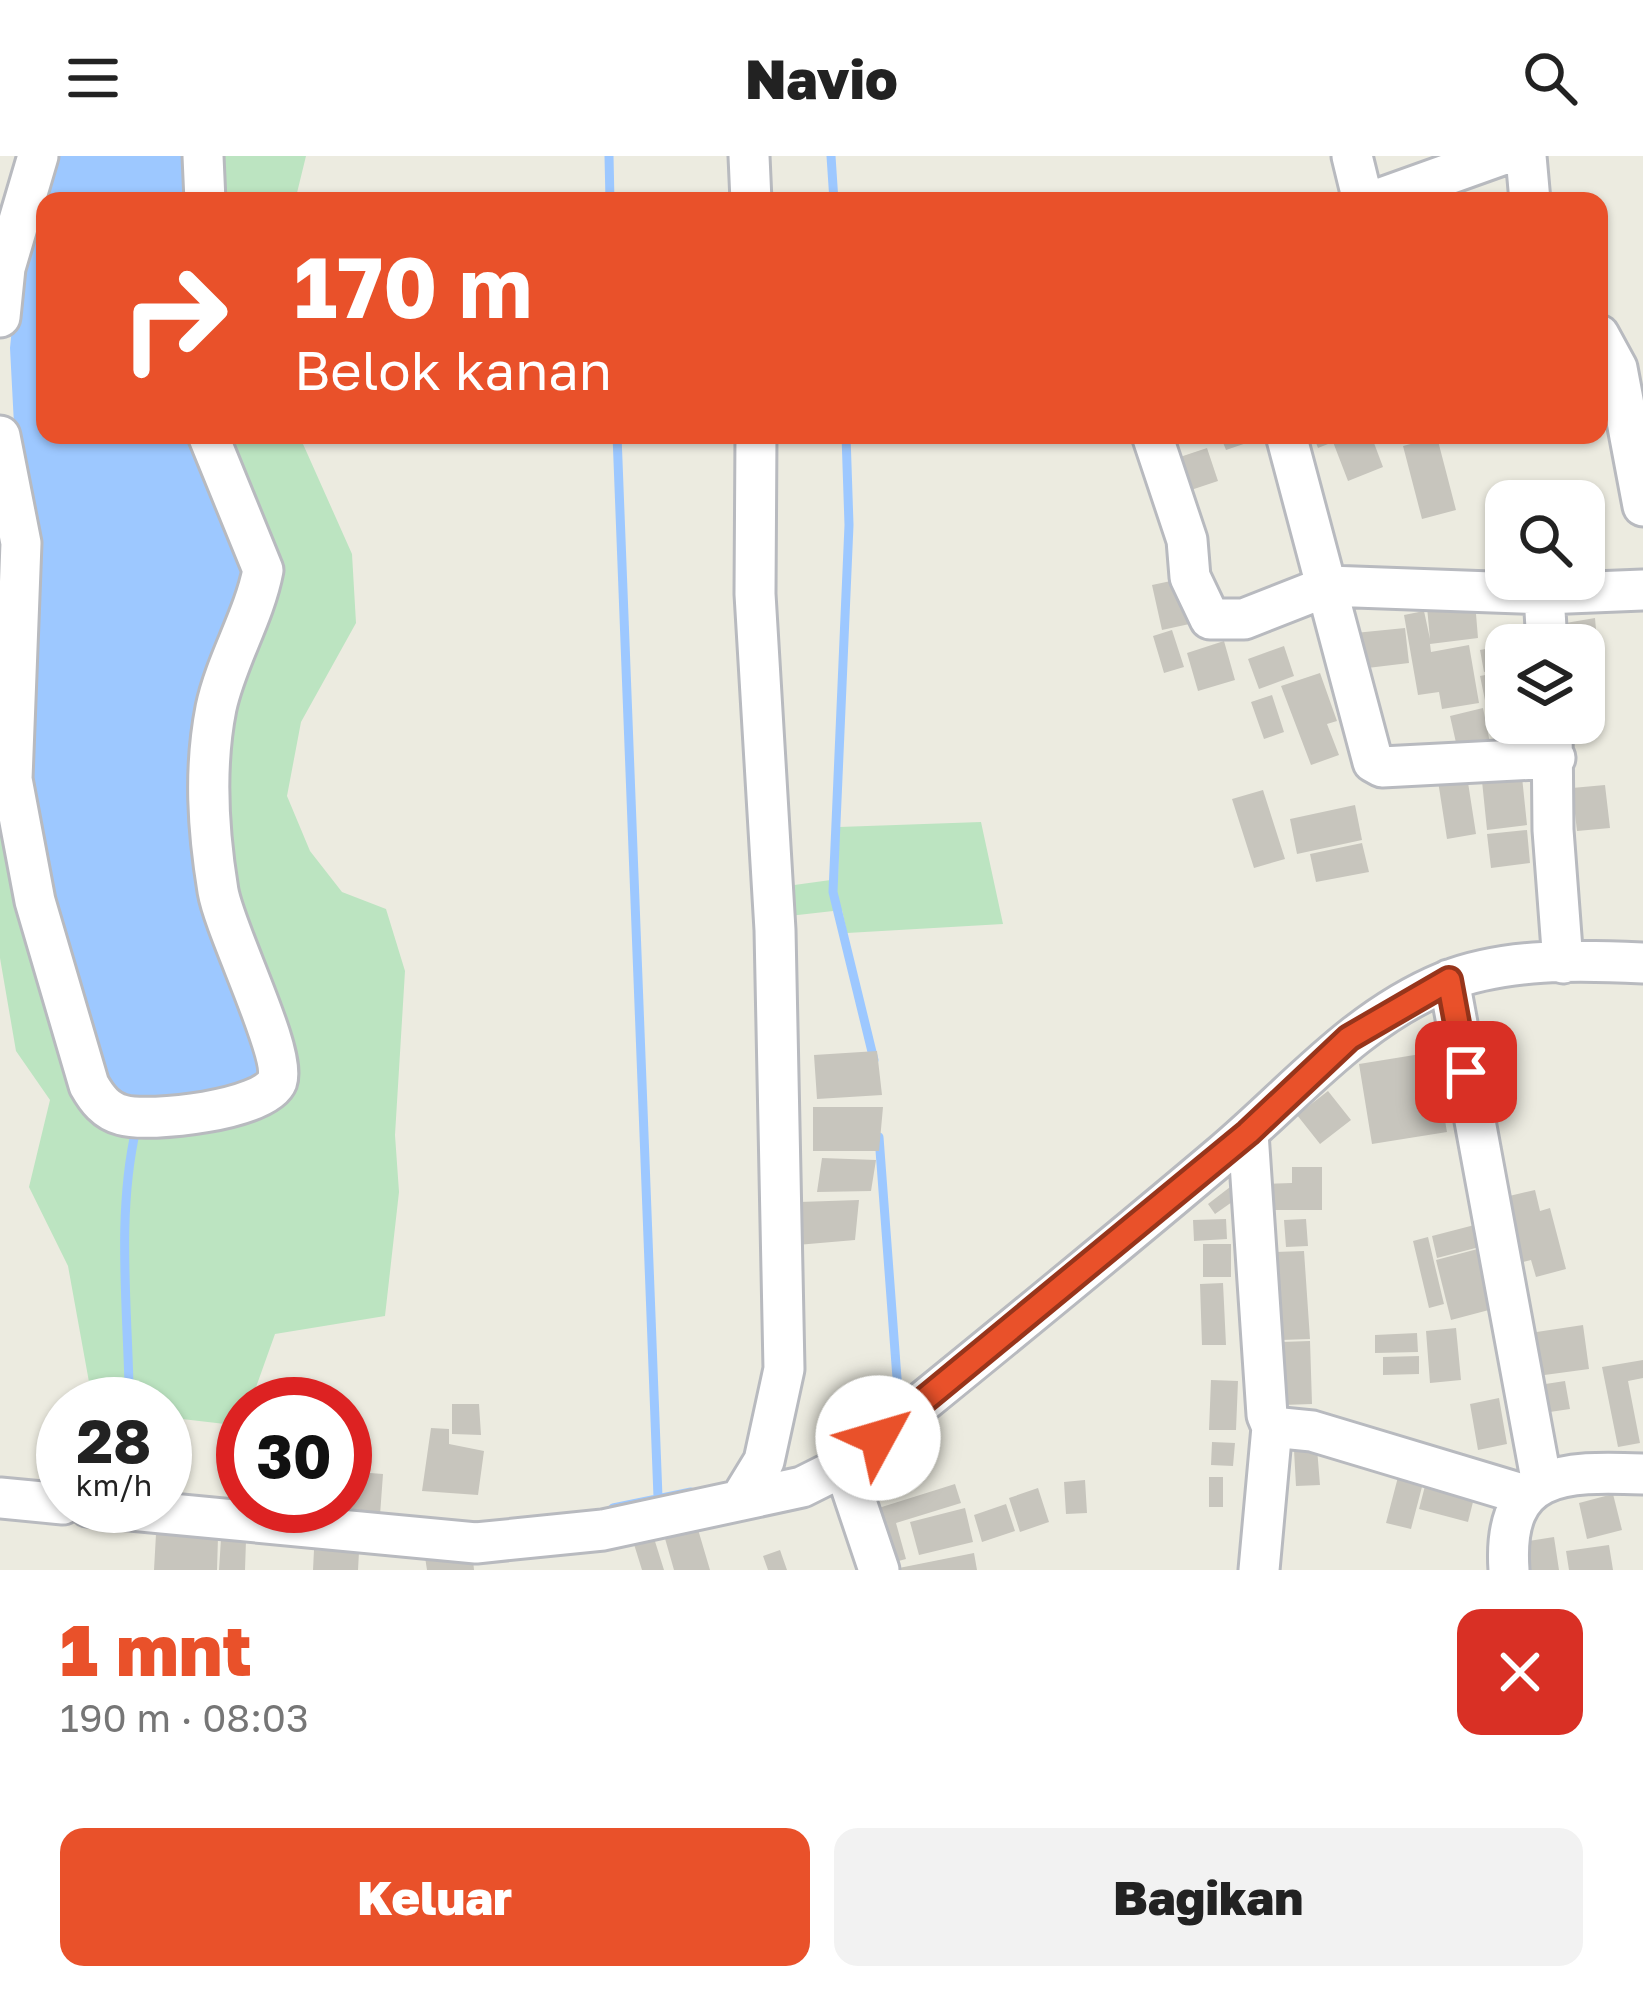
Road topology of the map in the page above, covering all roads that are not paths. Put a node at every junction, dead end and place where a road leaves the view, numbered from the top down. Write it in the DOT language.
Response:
graph roads {
  1 [pos="38,156"];
  2 [pos="203,156"];
  3 [pos="749,156"];
  4 [pos="1352,156"];
  5 [pos="1499,156"];
  6 [pos="1526,156"];
  7 [pos="205,192"];
  8 [pos="751,192"];
  9 [pos="1361,192"];
  10 [pos="1398,192"];
  11 [pos="1529,192"];
  12 [pos="0,317"];
  13 [pos="1608,352"];
  14 [pos="0,436"];
  15 [pos="212,444"];
  16 [pos="756,444"];
  17 [pos="1155,444"];
  18 [pos="1289,444"];
  19 [pos="1643,506"];
  20 [pos="1328,586"];
  21 [pos="1643,590"];
  22 [pos="1485,592"];
  23 [pos="1605,592"];
  24 [pos="6,742"];
  25 [pos="1533,744"];
  26 [pos="1554,744"];
  27 [pos="1563,963"];
  28 [pos="1643,964"];
  29 [pos="1449,980"];
  30 [pos="1248,1133"];
  31 [pos="1273,1427"];
  32 [pos="844,1466"];
  33 [pos="1643,1474"];
  34 [pos="1533,1489"];
  35 [pos="742,1497"];
  36 [pos="0,1498"];
  37 [pos="36,1501"];
  38 [pos="192,1519"];
  39 [pos="482,1556"];
  40 [pos="879,1570"];
  41 [pos="1258,1570"];
  42 [pos="1509,1570"];
  1 -- 12 [label="street"];
  2 -- 7 [label="street"];
  3 -- 8 [label="street"];
  4 -- 9 [label="street"];
  5 -- 10 [label="street"];
  6 -- 11 [label="street"];
  13 -- 19 [label="street"];
  14 -- 24 [label="street"];
  15 -- 24 [label="street"];
  16 -- 35 [label="street"];
  17 -- 20 [label="street"];
  18 -- 20 [label="street"];
  20 -- 22 [label="street"];
  20 -- 25 [label="street"];
  21 -- 23 [label="street"];
  26 -- 27 [label="street"];
  27 -- 28 [label="street"];
  27 -- 29 [label="street"];
  29 -- 30 [label="street"];
  29 -- 34 [label="street"];
  30 -- 31 [label="street"];
  30 -- 32 [label="street"];
  31 -- 34 [label="street"];
  31 -- 41 [label="street"];
  32 -- 35 [label="street"];
  32 -- 40 [label="street"];
  33 -- 34 [label="street"];
  34 -- 42 [label="street"];
  35 -- 39 [label="street"];
  36 -- 37 [label="street"];
  38 -- 39 [label="street"];
}
